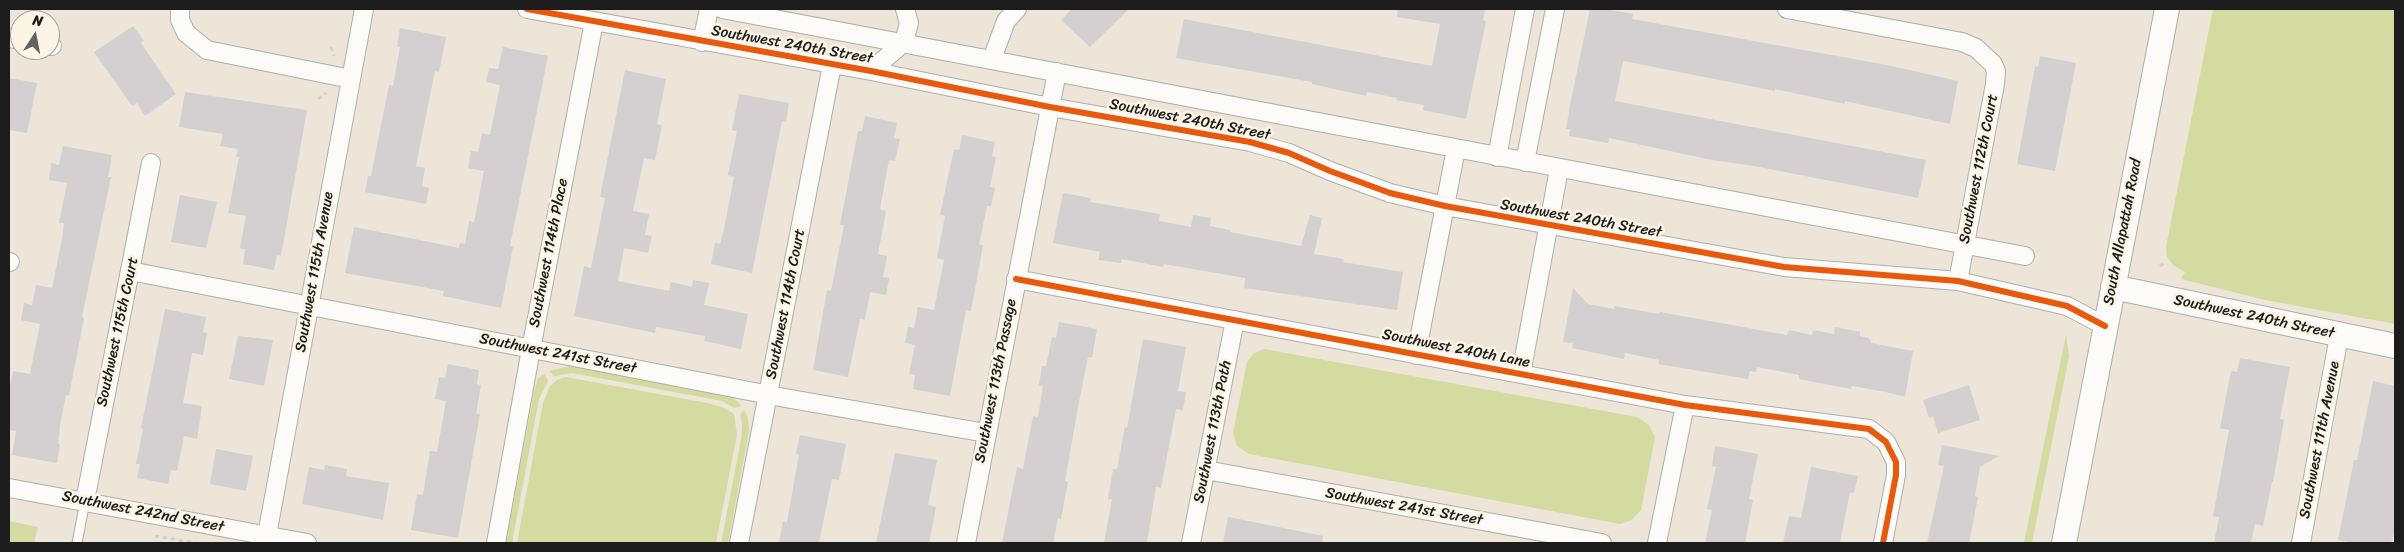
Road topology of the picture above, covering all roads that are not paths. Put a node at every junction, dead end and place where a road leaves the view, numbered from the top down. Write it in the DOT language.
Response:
graph roads {
  1 [pos="180,9"];
  2 [pos="364,9"];
  3 [pos="527,9"];
  4 [pos="721,9"];
  5 [pos="905,9"];
  6 [pos="1017,9"];
  7 [pos="1525,9"];
  8 [pos="1555,9"];
  9 [pos="1787,9"];
  10 [pos="2167,9"];
  11 [pos="594,22"];
  12 [pos="702,42"];
  13 [pos="904,42"];
  14 [pos="992,59"];
  15 [pos="832,64"];
  16 [pos="871,72"];
  17 [pos="1057,72"];
  18 [pos="350,79"];
  19 [pos="1050,107"];
  20 [pos="1456,149"];
  21 [pos="1497,157"];
  22 [pos="1525,162"];
  23 [pos="150,163"];
  24 [pos="1559,168"];
  25 [pos="1445,206"];
  26 [pos="1548,225"];
  27 [pos="1965,245"];
  28 [pos="2025,256"];
  29 [pos="130,271"];
  30 [pos="1016,279"];
  31 [pos="1958,281"];
  32 [pos="2112,287"];
  33 [pos="308,306"];
  34 [pos="1235,320"];
  35 [pos="2105,326"];
  36 [pos="2339,336"];
  37 [pos="2395,346"];
  38 [pos="530,348"];
  39 [pos="1416,355"];
  40 [pos="1521,374"];
  41 [pos="768,394"];
  42 [pos="1685,405"];
  43 [pos="986,433"];
  44 [pos="1206,470"];
  45 [pos="9,488"];
  46 [pos="85,501"];
  47 [pos="266,535"];
  48 [pos="78,543"];
  49 [pos="307,543"];
  50 [pos="496,543"];
  51 [pos="739,543"];
  52 [pos="966,543"];
  53 [pos="1191,543"];
  54 [pos="1602,543"];
  55 [pos="1657,543"];
  56 [pos="1883,543"];
  57 [pos="2064,543"];
  58 [pos="2301,543"];
  1 -- 18 [label="street"];
  2 -- 18 [label="street, Southwest 115th Avenue"];
  3 -- 11 [label="street, Southwest 240th Street"];
  4 -- 12 [label="street, Southwest 240th Street"];
  4 -- 13 [label="street, Southwest 240th Street"];
  5 -- 13 [label="street"];
  6 -- 14 [label="street"];
  7 -- 21 [label="street"];
  8 -- 22 [label="street"];
  9 -- 27 [label="street, Southwest 112th Court"];
  10 -- 32 [label="main road, South Allapattah Road"];
  11 -- 12 [label="street, Southwest 240th Street"];
  11 -- 38 [label="street, Southwest 114th Place"];
  12 -- 15 [label="street, Southwest 240th Street"];
  13 -- 14 [label="street, Southwest 240th Street"];
  13 -- 16 [label="street"];
  14 -- 17 [label="street, Southwest 240th Street"];
  15 -- 16 [label="street, Southwest 240th Street"];
  15 -- 41 [label="street, Southwest 114th Court"];
  16 -- 19 [label="street, Southwest 240th Street"];
  17 -- 19 [label="street, Southwest 113th Passage"];
  17 -- 20 [label="street, Southwest 240th Street"];
  18 -- 33 [label="street, Southwest 115th Avenue"];
  19 -- 25 [label="street, Southwest 240th Street"];
  19 -- 30 [label="street, Southwest 113th Passage"];
  20 -- 21 [label="street, Southwest 240th Street"];
  20 -- 25 [label="street"];
  21 -- 22 [label="street, Southwest 240th Street"];
  22 -- 24 [label="street, Southwest 240th Street"];
  23 -- 29 [label="street, Southwest 115th Court"];
  24 -- 26 [label="street"];
  24 -- 27 [label="street, Southwest 240th Street"];
  25 -- 26 [label="street, Southwest 240th Street"];
  25 -- 39 [label="street"];
  26 -- 31 [label="street, Southwest 240th Street"];
  26 -- 40 [label="street"];
  27 -- 28 [label="street, Southwest 240th Street"];
  27 -- 31 [label="street, Southwest 112th Court"];
  29 -- 33 [label="street, Southwest 241st Street"];
  29 -- 46 [label="street, Southwest 115th Court"];
  30 -- 34 [label="street, Southwest 240th Lane"];
  30 -- 43 [label="street, Southwest 113th Passage"];
  31 -- 35 [label="street, Southwest 240th Street"];
  32 -- 35 [label="main road, South Allapattah Road"];
  32 -- 36 [label="main road, Southwest 240th Street"];
  33 -- 38 [label="street, Southwest 241st Street"];
  33 -- 47 [label="street, Southwest 115th Avenue"];
  34 -- 39 [label="street, Southwest 240th Lane"];
  34 -- 44 [label="street, Southwest 113th Path"];
  35 -- 57 [label="main road, South Allapattah Road"];
  36 -- 37 [label="main road, Southwest 240th Street"];
  36 -- 58 [label="street, Southwest 111th Avenue"];
  38 -- 41 [label="street, Southwest 241st Street"];
  38 -- 50 [label="street, Southwest 114th Place"];
  39 -- 40 [label="street, Southwest 240th Lane"];
  40 -- 42 [label="street, Southwest 240th Lane"];
  41 -- 43 [label="street, Southwest 241st Street"];
  41 -- 51 [label="street, Southwest 114th Court"];
  42 -- 55 [label="street"];
  42 -- 56 [label="street, Southwest 240th Lane"];
  43 -- 52 [label="street, Southwest 113th Passage"];
  44 -- 53 [label="street, Southwest 113th Path"];
  44 -- 54 [label="street, Southwest 241st Street"];
  45 -- 46 [label="street, Southwest 242nd Street"];
  46 -- 47 [label="street, Southwest 242nd Street"];
  46 -- 48 [label="lane"];
  47 -- 49 [label="street, Southwest 242nd Street"];
}
